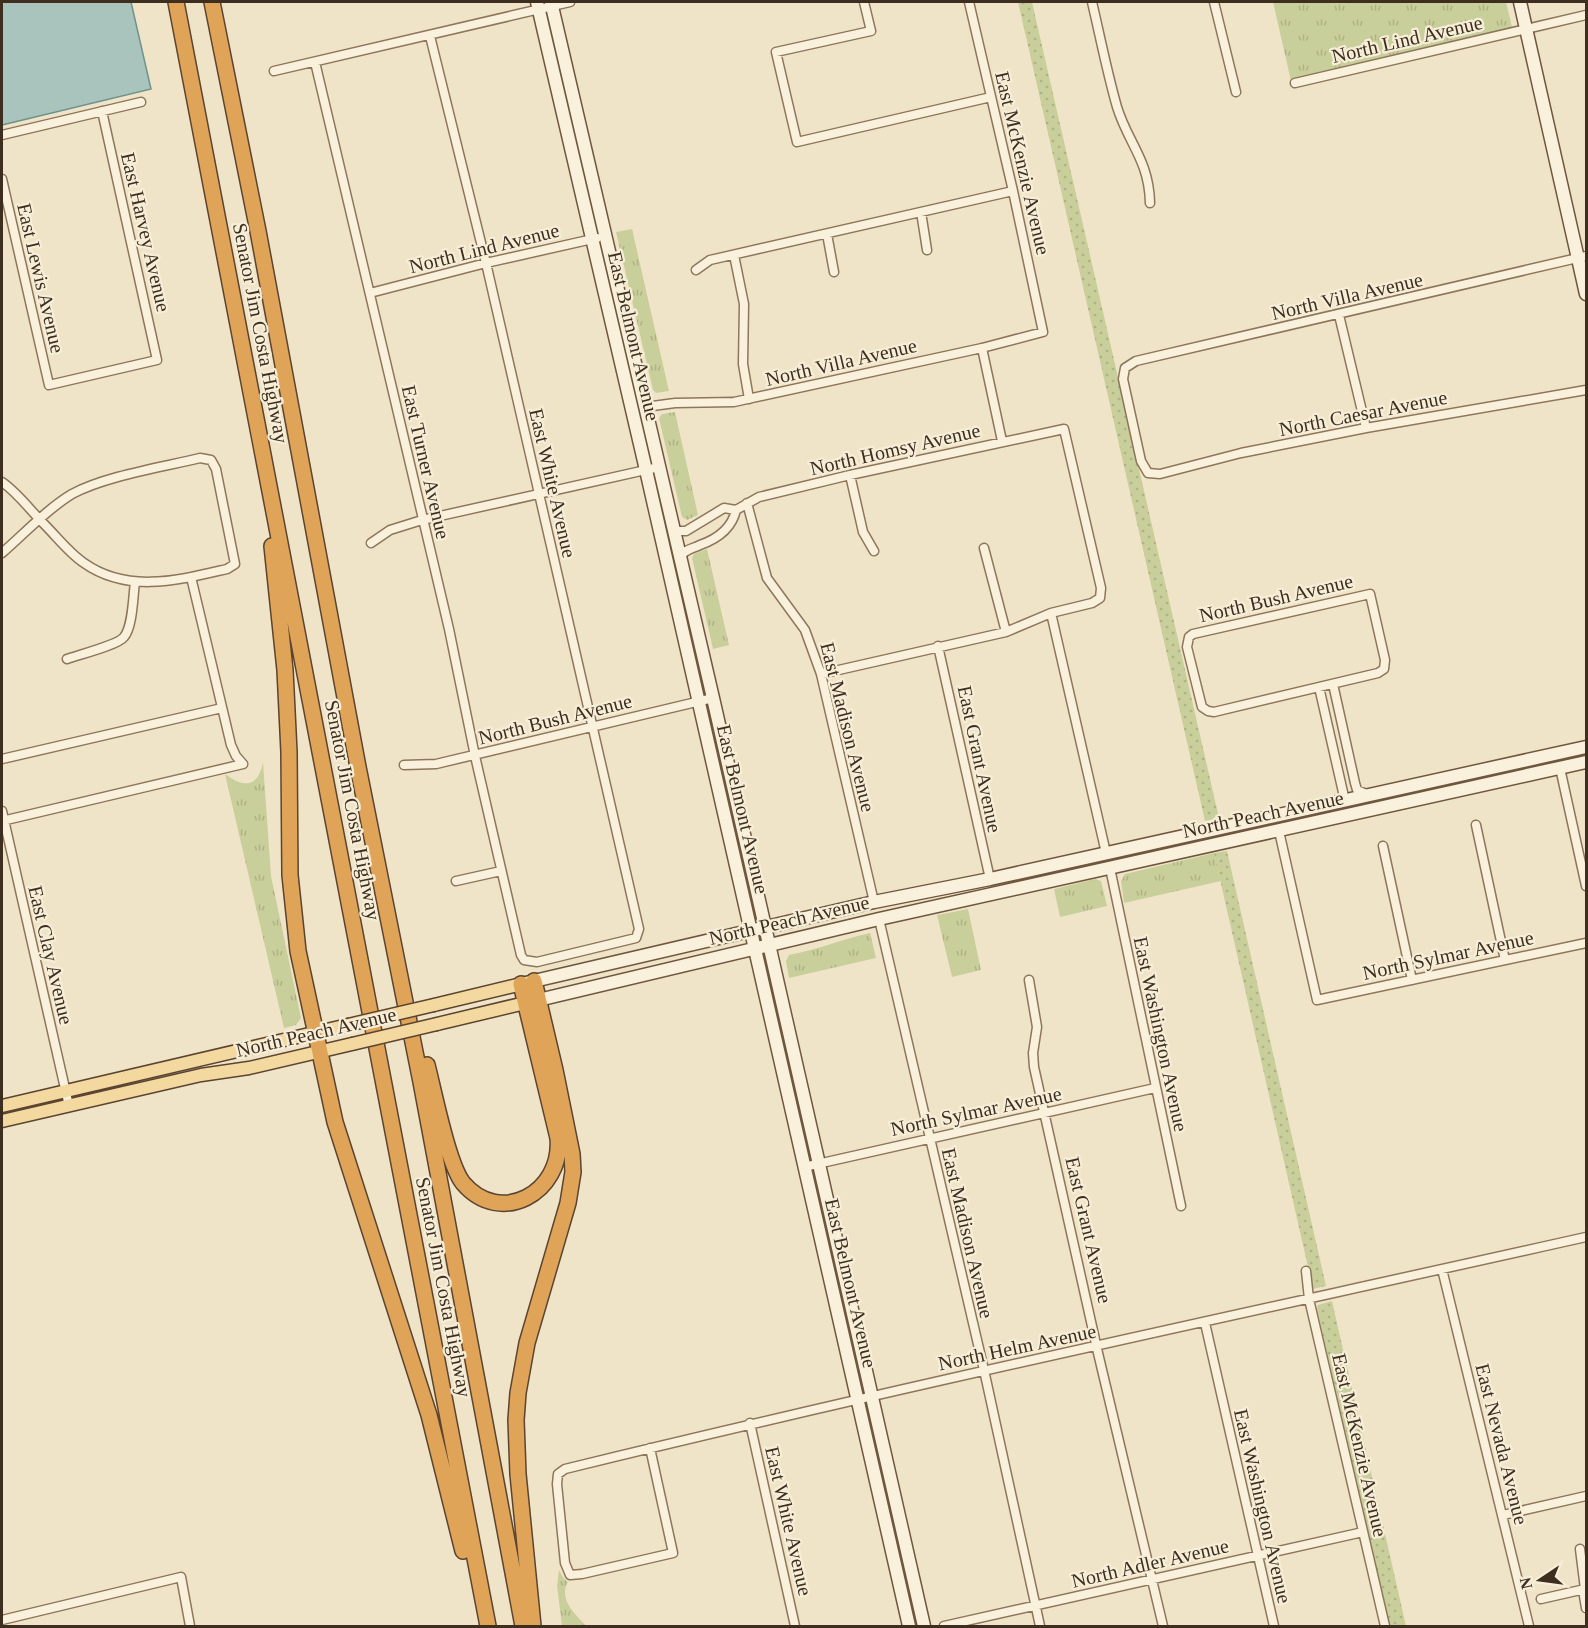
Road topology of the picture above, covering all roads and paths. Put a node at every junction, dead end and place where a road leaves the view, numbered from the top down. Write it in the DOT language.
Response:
graph roads {
  1 [pos="176,2"];
  2 [pos="213,2"];
  3 [pos="570,2"];
  4 [pos="864,2"];
  5 [pos="969,2"];
  6 [pos="1092,2"];
  7 [pos="1214,2"];
  8 [pos="1520,2"];
  9 [pos="552,3"];
  10 [pos="537,5"];
  11 [pos="1587,15"];
  12 [pos="1527,28"];
  13 [pos="430,36"];
  14 [pos="315,62"];
  15 [pos="274,71"];
  16 [pos="1295,83"];
  17 [pos="1236,92"];
  18 [pos="991,97"];
  19 [pos="141,102"];
  20 [pos="102,111"];
  21 [pos="2,135"];
  22 [pos="2,179"];
  23 [pos="1013,191"];
  24 [pos="1150,203"];
  25 [pos="921,212"];
  26 [pos="827,234"];
  27 [pos="605,236"];
  28 [pos="591,239"];
  29 [pos="927,250"];
  30 [pos="734,255"];
  31 [pos="1583,257"];
  32 [pos="486,263"];
  33 [pos="696,270"];
  34 [pos="834,272"];
  35 [pos="370,293"];
  36 [pos="1587,294"];
  37 [pos="1339,315"];
  38 [pos="1043,332"];
  39 [pos="982,348"];
  40 [pos="49,385"];
  41 [pos="1587,390"];
  42 [pos="749,399"];
  43 [pos="645,407"];
  44 [pos="1366,428"];
  45 [pos="1002,441"];
  46 [pos="261,445"];
  47 [pos="659,467"];
  48 [pos="646,470"];
  49 [pos="1148,473"];
  50 [pos="850,475"];
  51 [pos="2,482"];
  52 [pos="539,495"];
  53 [pos="747,503"];
  54 [pos="736,510"];
  55 [pos="39,520"];
  56 [pos="422,520"];
  57 [pos="673,529"];
  58 [pos="371,543"];
  59 [pos="984,548"];
  60 [pos="874,551"];
  61 [pos="2,553"];
  62 [pos="680,557"];
  63 [pos="191,577"];
  64 [pos="135,582"];
  65 [pos="1051,613"];
  66 [pos="1006,632"];
  67 [pos="938,646"];
  68 [pos="67,659"];
  69 [pos="821,674"];
  70 [pos="1333,684"];
  71 [pos="1319,687"];
  72 [pos="713,698"];
  73 [pos="699,702"];
  74 [pos="222,708"];
  75 [pos="591,727"];
  76 [pos="1587,747"];
  77 [pos="475,756"];
  78 [pos="2,759"];
  79 [pos="1587,762"];
  80 [pos="404,765"];
  81 [pos="358,767"];
  82 [pos="1560,768"];
  83 [pos="1370,795"];
  84 [pos="1345,801"];
  85 [pos="2,818"];
  86 [pos="1476,825"];
  87 [pos="1279,831"];
  88 [pos="1166,840"];
  89 [pos="1383,846"];
  90 [pos="1106,853"];
  91 [pos="1110,868"];
  92 [pos="501,871"];
  93 [pos="990,879"];
  94 [pos="456,881"];
  95 [pos="1587,886"];
  96 [pos="874,902"];
  97 [pos="914,911"];
  98 [pos="879,919"];
  99 [pos="765,927"];
  100 [pos="751,930"];
  101 [pos="636,938"];
  102 [pos="1587,943"];
  103 [pos="769,944"];
  104 [pos="755,948"];
  105 [pos="1505,960"];
  106 [pos="1029,980"];
  107 [pos="1412,980"];
  108 [pos="528,982"];
  109 [pos="532,1001"];
  110 [pos="315,1033"];
  111 [pos="318,1052"];
  112 [pos="219,1056"];
  113 [pos="174,1066"];
  114 [pos="179,1081"];
  115 [pos="1155,1088"];
  116 [pos="135,1091"];
  117 [pos="66,1092"];
  118 [pos="2,1106"];
  119 [pos="69,1106"];
  120 [pos="1046,1113"];
  121 [pos="2,1121"];
  122 [pos="929,1138"];
  123 [pos="818,1164"];
  124 [pos="804,1167"];
  125 [pos="1181,1206"];
  126 [pos="1587,1237"];
  127 [pos="1442,1269"];
  128 [pos="1306,1271"];
  129 [pos="1309,1299"];
  130 [pos="1205,1323"];
  131 [pos="1097,1347"];
  132 [pos="984,1370"];
  133 [pos="871,1397"];
  134 [pos="857,1400"];
  135 [pos="750,1423"];
  136 [pos="650,1448"];
  137 [pos="1587,1496"];
  138 [pos="1503,1515"];
  139 [pos="1363,1532"];
  140 [pos="1580,1549"];
  141 [pos="1257,1556"];
  142 [pos="1153,1579"];
  143 [pos="1585,1593"];
  144 [pos="1541,1599"];
  145 [pos="1035,1605"];
  146 [pos="1587,1608"];
  147 [pos="2,1620"];
  148 [pos="190,1626"];
  149 [pos="482,1626"];
  150 [pos="488,1626"];
  151 [pos="523,1626"];
  152 [pos="533,1626"];
  153 [pos="795,1626"];
  154 [pos="909,1626"];
  155 [pos="924,1626"];
  156 [pos="944,1626"];
  157 [pos="1040,1626"];
  158 [pos="1163,1626"];
  159 [pos="1274,1626"];
  160 [pos="1385,1626"];
  161 [pos="1528,1626"];
  1 -- 46 [label="highway, Senator Jim Costa Highway"];
  2 -- 81 [label="highway, Senator Jim Costa Highway"];
  3 -- 9 [label="street"];
  4 -- 18 [label="street"];
  5 -- 18 [label="street, East McKenzie Avenue"];
  6 -- 24 [label="street"];
  7 -- 17 [label="street"];
  8 -- 12 [label="main road"];
  9 -- 10 [label="street"];
  9 -- 27 [label="main road, East Belmont Avenue"];
  10 -- 13 [label="street"];
  10 -- 28 [label="main road, East Belmont Avenue"];
  11 -- 12 [label="street, North Lind Avenue"];
  12 -- 16 [label="street, North Lind Avenue"];
  12 -- 31 [label="main road"];
  13 -- 14 [label="street"];
  13 -- 32 [label="street, East White Avenue"];
  14 -- 15 [label="street"];
  14 -- 35 [label="street, East Turner Avenue"];
  18 -- 23 [label="street, East McKenzie Avenue"];
  19 -- 20 [label="street"];
  20 -- 21 [label="street"];
  20 -- 40 [label="street, East Harvey Avenue"];
  22 -- 40 [label="street, East Lewis Avenue"];
  23 -- 25 [label="street"];
  23 -- 38 [label="street, East McKenzie Avenue"];
  25 -- 26 [label="street"];
  25 -- 29 [label="street"];
  26 -- 30 [label="street"];
  26 -- 34 [label="street"];
  27 -- 28 [label="street, North Lind Avenue"];
  27 -- 43 [label="main road, East Belmont Avenue"];
  28 -- 32 [label="street, North Lind Avenue"];
  28 -- 48 [label="main road, East Belmont Avenue"];
  30 -- 33 [label="street"];
  30 -- 42 [label="street"];
  31 -- 36 [label="main road"];
  31 -- 37 [label="street, North Villa Avenue"];
  32 -- 35 [label="street, North Lind Avenue"];
  32 -- 52 [label="street, East White Avenue"];
  35 -- 56 [label="street, East Turner Avenue"];
  37 -- 44 [label="street"];
  37 -- 49 [label="street, North Villa Avenue"];
  38 -- 39 [label="street, North Villa Avenue"];
  39 -- 42 [label="street, North Villa Avenue"];
  39 -- 45 [label="street"];
  41 -- 44 [label="street, North Caesar Avenue"];
  42 -- 43 [label="street, North Villa Avenue"];
  43 -- 47 [label="main road, East Belmont Avenue"];
  44 -- 49 [label="street, North Caesar Avenue"];
  45 -- 50 [label="street, North Homsy Avenue"];
  45 -- 65 [label="street, North Homsy Avenue"];
  46 -- 110 [label="highway"];
  46 -- 150 [label="highway, Senator Jim Costa Highway"];
  47 -- 48 [label="street"];
  47 -- 57 [label="main road, East Belmont Avenue"];
  48 -- 52 [label="street"];
  48 -- 73 [label="main road, East Belmont Avenue"];
  50 -- 53 [label="street, North Homsy Avenue"];
  50 -- 60 [label="street"];
  51 -- 55 [label="street"];
  52 -- 56 [label="street"];
  52 -- 75 [label="street, East White Avenue"];
  53 -- 54 [label="street, North Homsy Avenue"];
  53 -- 69 [label="street, East Madison Avenue"];
  54 -- 57 [label="street, North Homsy Avenue"];
  54 -- 62 [label="street, North Homsy Avenue"];
  55 -- 61 [label="street"];
  55 -- 63 [label="street"];
  55 -- 64 [label="street"];
  56 -- 58 [label="street"];
  56 -- 77 [label="street, East Turner Avenue"];
  57 -- 62 [label="main road, East Belmont Avenue"];
  59 -- 66 [label="street"];
  62 -- 72 [label="main road, East Belmont Avenue"];
  63 -- 64 [label="street"];
  63 -- 74 [label="street"];
  64 -- 68 [label="street"];
  65 -- 66 [label="street"];
  65 -- 90 [label="street"];
  66 -- 67 [label="street"];
  67 -- 69 [label="street"];
  67 -- 93 [label="street, East Grant Avenue"];
  69 -- 96 [label="street, East Madison Avenue"];
  70 -- 71 [label="street"];
  70 -- 71 [label="street, North Bush Avenue"];
  70 -- 83 [label="street"];
  71 -- 84 [label="street"];
  72 -- 73 [label="street, North Bush Avenue"];
  72 -- 99 [label="main road, East Belmont Avenue"];
  73 -- 75 [label="street, North Bush Avenue"];
  73 -- 100 [label="main road, East Belmont Avenue"];
  74 -- 78 [label="street"];
  74 -- 85 [label="street"];
  75 -- 77 [label="street, North Bush Avenue"];
  75 -- 101 [label="street, East White Avenue"];
  76 -- 83 [label="main road, North Peach Avenue"];
  77 -- 80 [label="street, North Bush Avenue"];
  77 -- 92 [label="street, East Turner Avenue"];
  79 -- 82 [label="main road, North Peach Avenue"];
  81 -- 109 [label="highway"];
  81 -- 151 [label="highway, Senator Jim Costa Highway"];
  82 -- 87 [label="main road, North Peach Avenue"];
  82 -- 95 [label="street"];
  83 -- 84 [label="main road, North Peach Avenue"];
  84 -- 87 [label="main road"];
  84 -- 88 [label="main road, North Peach Avenue"];
  85 -- 117 [label="street, East Clay Avenue"];
  86 -- 105 [label="street"];
  87 -- 91 [label="main road, North Peach Avenue"];
  87 -- 107 [label="street, North Sylmar Avenue"];
  88 -- 90 [label="main road, North Peach Avenue"];
  88 -- 91 [label="main road"];
  89 -- 107 [label="street"];
  90 -- 93 [label="main road, North Peach Avenue"];
  91 -- 97 [label="main road, North Peach Avenue"];
  91 -- 115 [label="street, East Washington Avenue"];
  92 -- 94 [label="street"];
  92 -- 101 [label="street, East Turner Avenue"];
  93 -- 96 [label="main road, North Peach Avenue"];
  93 -- 97 [label="main road"];
  96 -- 99 [label="main road, North Peach Avenue"];
  97 -- 98 [label="main road, North Peach Avenue"];
  98 -- 103 [label="main road, North Peach Avenue"];
  98 -- 122 [label="street, East Madison Avenue"];
  99 -- 100 [label="main road, North Peach Avenue"];
  99 -- 103 [label="main road, East Belmont Avenue"];
  100 -- 104 [label="main road, East Belmont Avenue"];
  100 -- 108 [label="main road, North Peach Avenue"];
  102 -- 105 [label="street, North Sylmar Avenue"];
  103 -- 104 [label="main road, North Peach Avenue"];
  103 -- 123 [label="main road, East Belmont Avenue"];
  104 -- 109 [label="main road, North Peach Avenue"];
  104 -- 124 [label="main road, East Belmont Avenue"];
  105 -- 107 [label="street, North Sylmar Avenue"];
  106 -- 120 [label="street, East Grant Avenue"];
  108 -- 109 [label="highway"];
  108 -- 110 [label="main road, North Peach Avenue, bridge"];
  109 -- 111 [label="main road, North Peach Avenue, bridge"];
  109 -- 152 [label="highway"];
  110 -- 111 [label="highway"];
  110 -- 112 [label="main road, North Peach Avenue"];
  111 -- 114 [label="main road, North Peach Avenue"];
  111 -- 149 [label="highway"];
  112 -- 113 [label="main road, North Peach Avenue"];
  112 -- 114 [label="main road"];
  113 -- 116 [label="main road"];
  113 -- 117 [label="main road, North Peach Avenue"];
  114 -- 116 [label="main road, North Peach Avenue"];
  115 -- 120 [label="street, North Sylmar Avenue"];
  115 -- 125 [label="street, East Washington Avenue"];
  116 -- 119 [label="main road, North Peach Avenue"];
  117 -- 118 [label="main road, North Peach Avenue"];
  117 -- 119 [label="street, East Clay Avenue"];
  119 -- 121 [label="main road, North Peach Avenue"];
  120 -- 122 [label="street, North Sylmar Avenue"];
  120 -- 131 [label="street, East Grant Avenue"];
  122 -- 123 [label="street, North Sylmar Avenue"];
  122 -- 132 [label="street, East Madison Avenue"];
  123 -- 124 [label="street, North Sylmar Avenue"];
  123 -- 133 [label="main road, East Belmont Avenue"];
  124 -- 134 [label="main road, East Belmont Avenue"];
  126 -- 127 [label="street, North Helm Avenue"];
  127 -- 129 [label="street, North Helm Avenue"];
  127 -- 138 [label="street, East Nevada Avenue"];
  128 -- 129 [label="street, East McKenzie Avenue"];
  129 -- 130 [label="street, North Helm Avenue"];
  129 -- 139 [label="street, East McKenzie Avenue"];
  130 -- 131 [label="street, North Helm Avenue"];
  130 -- 141 [label="street, East Washington Avenue"];
  131 -- 132 [label="street, North Helm Avenue"];
  131 -- 142 [label="street, East Grant Avenue"];
  132 -- 133 [label="street, North Helm Avenue"];
  132 -- 145 [label="street, East Madison Avenue"];
  133 -- 134 [label="street, North Helm Avenue"];
  133 -- 155 [label="main road, East Belmont Avenue"];
  134 -- 135 [label="street, North Helm Avenue"];
  134 -- 154 [label="main road, East Belmont Avenue"];
  135 -- 136 [label="street, North Helm Avenue"];
  135 -- 153 [label="street, East White Avenue"];
  136 -- 136 [label="street, North Helm Avenue"];
  137 -- 138 [label="street"];
  138 -- 161 [label="street, East Nevada Avenue"];
  139 -- 141 [label="street, North Adler Avenue"];
  139 -- 160 [label="street, East McKenzie Avenue"];
  140 -- 143 [label="street"];
  141 -- 142 [label="street, North Adler Avenue"];
  141 -- 159 [label="street, East Washington Avenue"];
  142 -- 145 [label="street, North Adler Avenue"];
  142 -- 158 [label="street, East Grant Avenue"];
  143 -- 144 [label="street"];
  143 -- 146 [label="street"];
  145 -- 156 [label="street, North Adler Avenue"];
  145 -- 157 [label="street, East Madison Avenue"];
  147 -- 148 [label="street"];
}
